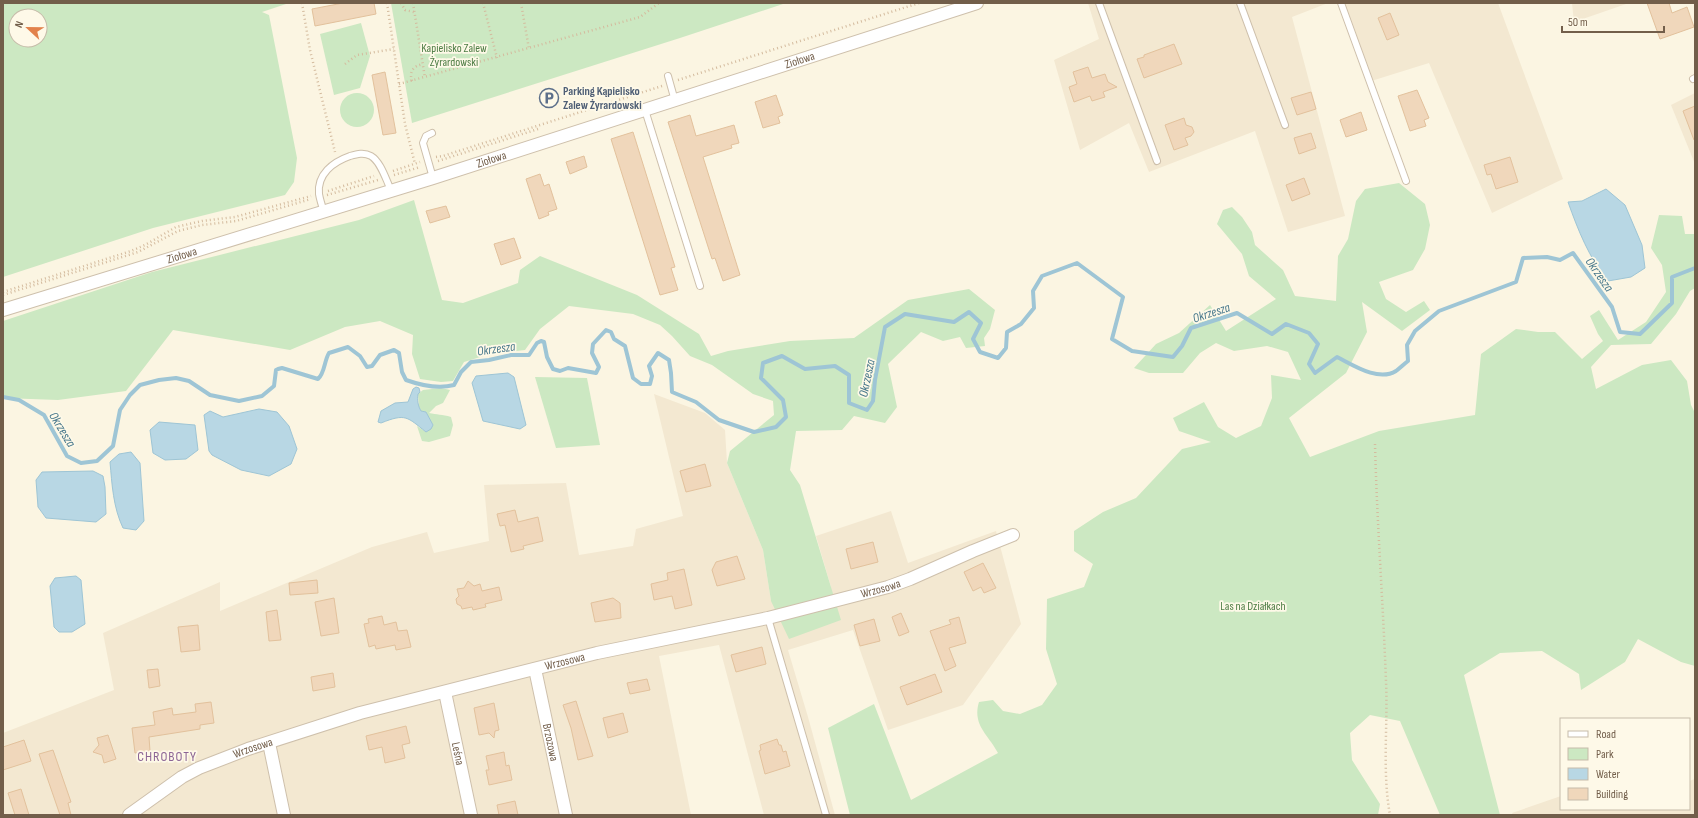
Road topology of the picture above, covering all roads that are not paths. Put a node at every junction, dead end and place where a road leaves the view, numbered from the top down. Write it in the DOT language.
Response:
graph roads {
  1 [pos="977,3"];
  2 [pos="1099,3"];
  3 [pos="1240,3"];
  4 [pos="1341,3"];
  5 [pos="668,76"];
  6 [pos="675,101"];
  7 [pos="645,110"];
  8 [pos="1285,125"];
  9 [pos="432,133"];
  10 [pos="1157,161"];
  11 [pos="433,178"];
  12 [pos="1406,181"];
  13 [pos="391,190"];
  14 [pos="324,212"];
  15 [pos="700,286"];
  16 [pos="3,310"];
  17 [pos="1013,535"];
  18 [pos="768,618"];
  19 [pos="535,669"];
  20 [pos="445,692"];
  21 [pos="269,743"];
  22 [pos="129,815"];
  23 [pos="284,815"];
  24 [pos="471,815"];
  25 [pos="566,815"];
  26 [pos="826,815"];
  1 -- 6 [label="street, Ziołowa"];
  2 -- 10 [label="lane"];
  3 -- 8 [label="lane"];
  4 -- 12 [label="lane"];
  5 -- 6 [label="lane"];
  6 -- 7 [label="street, Ziołowa"];
  7 -- 11 [label="street, Ziołowa"];
  7 -- 15 [label="lane"];
  9 -- 11 [label="lane"];
  11 -- 13 [label="street, Ziołowa"];
  13 -- 14 [label="street, Ziołowa"];
  13 -- 14 [label="lane"];
  14 -- 16 [label="street, Ziołowa"];
  17 -- 18 [label="street, Wrzosowa"];
  18 -- 19 [label="street, Wrzosowa"];
  18 -- 26 [label="lane"];
  19 -- 20 [label="street, Wrzosowa"];
  19 -- 25 [label="street, Brzozowa"];
  20 -- 21 [label="street, Wrzosowa"];
  20 -- 24 [label="street, Leśna"];
  21 -- 22 [label="street, Wrzosowa"];
  21 -- 23 [label="street"];
}
